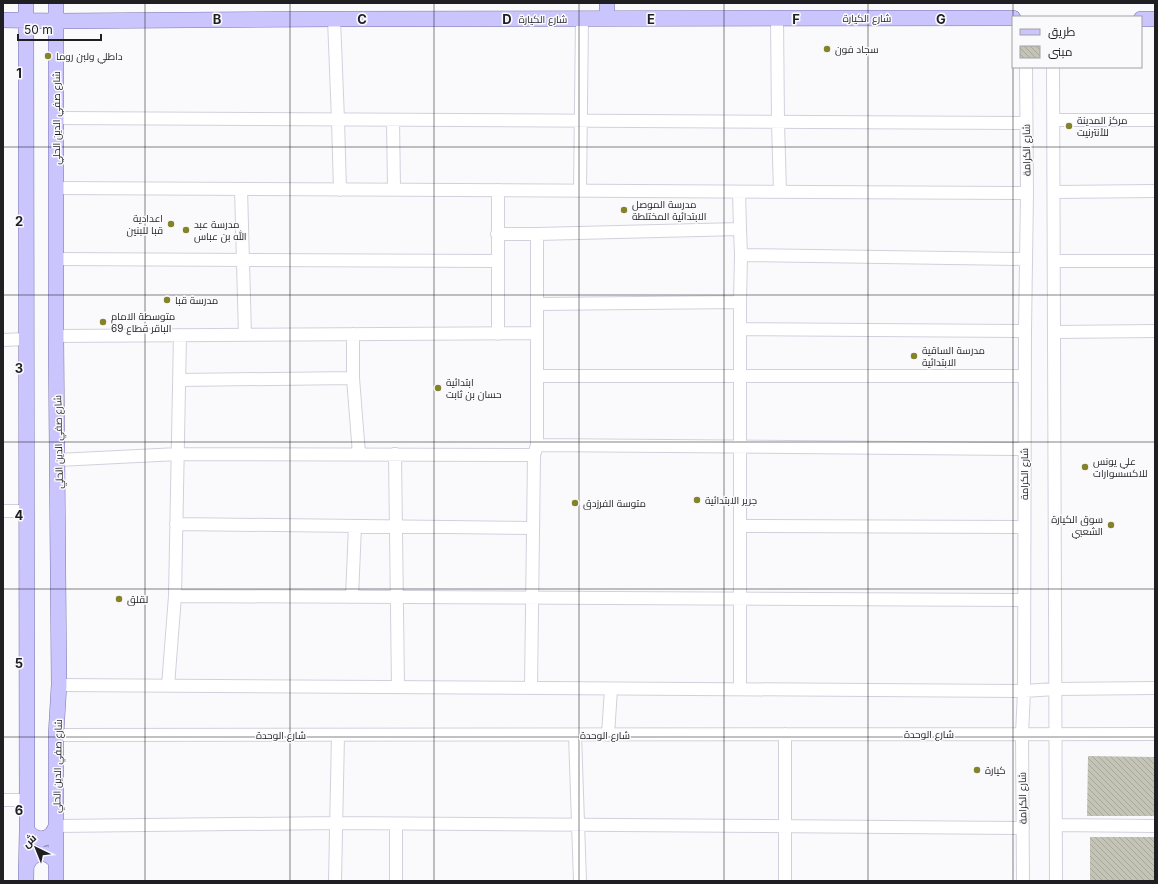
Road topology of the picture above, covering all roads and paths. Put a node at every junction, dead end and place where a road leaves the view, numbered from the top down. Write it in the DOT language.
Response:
graph roads {
  1 [pos="26,3"];
  2 [pos="56,3"];
  3 [pos="607,3"];
  4 [pos="582,18"];
  5 [pos="607,18"];
  6 [pos="777,18"];
  7 [pos="1012,18"];
  8 [pos="334,19"];
  9 [pos="1142,19"];
  10 [pos="1155,19"];
  11 [pos="3,20"];
  12 [pos="26,20"];
  13 [pos="56,21"];
  14 [pos="1026,68"];
  15 [pos="1054,68"];
  16 [pos="56,118"];
  17 [pos="338,120"];
  18 [pos="393,120"];
  19 [pos="1053,120"];
  20 [pos="1155,120"];
  21 [pos="581,121"];
  22 [pos="778,122"];
  23 [pos="1026,123"];
  24 [pos="56,188"];
  25 [pos="241,189"];
  26 [pos="394,189"];
  27 [pos="340,190"];
  28 [pos="498,190"];
  29 [pos="580,191"];
  30 [pos="1155,191"];
  31 [pos="739,192"];
  32 [pos="780,192"];
  33 [pos="1054,192"];
  34 [pos="1027,194"];
  35 [pos="740,229"];
  36 [pos="497,234"];
  37 [pos="537,234"];
  38 [pos="741,255"];
  39 [pos="56,259"];
  40 [pos="1026,259"];
  41 [pos="243,260"];
  42 [pos="1054,261"];
  43 [pos="1155,261"];
  44 [pos="498,262"];
  45 [pos="740,302"];
  46 [pos="537,304"];
  47 [pos="740,329"];
  48 [pos="1025,331"];
  49 [pos="1054,332"];
  50 [pos="1155,332"];
  51 [pos="537,333"];
  52 [pos="353,334"];
  53 [pos="498,334"];
  54 [pos="180,335"];
  55 [pos="244,335"];
  56 [pos="56,336"];
  57 [pos="26,339"];
  58 [pos="3,340"];
  59 [pos="537,376"];
  60 [pos="740,376"];
  61 [pos="1025,376"];
  62 [pos="353,378"];
  63 [pos="179,380"];
  64 [pos="740,446"];
  65 [pos="1024,449"];
  66 [pos="535,450"];
  67 [pos="178,454"];
  68 [pos="359,454"];
  69 [pos="395,454"];
  70 [pos="58,460"];
  71 [pos="3,511"];
  72 [pos="26,511"];
  73 [pos="176,524"];
  74 [pos="355,526"];
  75 [pos="396,526"];
  76 [pos="740,526"];
  77 [pos="1024,526"];
  78 [pos="533,528"];
  79 [pos="175,596"];
  80 [pos="352,597"];
  81 [pos="396,597"];
  82 [pos="532,598"];
  83 [pos="740,599"];
  84 [pos="1023,600"];
  85 [pos="59,685"];
  86 [pos="168,686"];
  87 [pos="398,687"];
  88 [pos="531,688"];
  89 [pos="1055,688"];
  90 [pos="1155,688"];
  91 [pos="611,689"];
  92 [pos="740,689"];
  93 [pos="1024,691"];
  94 [pos="785,734"];
  95 [pos="1022,734"];
  96 [pos="1056,734"];
  97 [pos="1155,734"];
  98 [pos="56,735"];
  99 [pos="338,735"];
  100 [pos="575,735"];
  101 [pos="608,735"];
  102 [pos="3,800"];
  103 [pos="26,800"];
  104 [pos="336,823"];
  105 [pos="396,824"];
  106 [pos="578,825"];
  107 [pos="1056,825"];
  108 [pos="56,826"];
  109 [pos="785,826"];
  110 [pos="1155,826"];
  111 [pos="1023,828"];
  112 [pos="27,830"];
  113 [pos="56,862"];
  114 [pos="26,874"];
  115 [pos="56,881"];
  116 [pos="335,881"];
  117 [pos="396,881"];
  118 [pos="580,881"];
  119 [pos="785,881"];
  120 [pos="1023,881"];
  121 [pos="1056,881"];
  1 -- 12 [label="main road"];
  2 -- 13 [label="main road, شارع صفي الدين الحلي"];
  3 -- 5 [label="main road"];
  4 -- 5 [label="main road, شارع الكيارة"];
  4 -- 8 [label="main road, شارع الكيارة"];
  4 -- 21 [label="street"];
  5 -- 6 [label="main road, شارع الكيارة"];
  6 -- 7 [label="main road, شارع الكيارة"];
  6 -- 22 [label="street"];
  8 -- 13 [label="main road, شارع الكيارة"];
  8 -- 17 [label="street"];
  9 -- 10 [label="main road"];
  11 -- 12 [label="main road, شارع الكيارة"];
  12 -- 13 [label="main road, شارع الكيارة"];
  12 -- 57 [label="main road"];
  13 -- 16 [label="main road, شارع صفي الدين الحلي"];
  14 -- 23 [label="street, شارع الكرامة"];
  15 -- 19 [label="street"];
  16 -- 17 [label="street"];
  16 -- 24 [label="main road, شارع صفي الدين الحلي"];
  17 -- 18 [label="street"];
  17 -- 27 [label="street"];
  18 -- 21 [label="street"];
  18 -- 26 [label="street"];
  19 -- 20 [label="street"];
  19 -- 33 [label="street"];
  21 -- 22 [label="street"];
  21 -- 29 [label="street"];
  22 -- 23 [label="street"];
  22 -- 32 [label="street"];
  23 -- 34 [label="street, شارع الكرامة"];
  24 -- 25 [label="street"];
  24 -- 39 [label="main road, شارع صفي الدين الحلي"];
  25 -- 27 [label="street"];
  25 -- 41 [label="street"];
  26 -- 27 [label="street"];
  26 -- 28 [label="street"];
  28 -- 29 [label="street"];
  28 -- 36 [label="street"];
  29 -- 31 [label="street"];
  30 -- 33 [label="street"];
  31 -- 32 [label="street"];
  31 -- 35 [label="street"];
  32 -- 34 [label="street"];
  33 -- 42 [label="street"];
  34 -- 40 [label="street, شارع الكرامة"];
  35 -- 37 [label="street"];
  35 -- 38 [label="street"];
  36 -- 37 [label="street"];
  36 -- 44 [label="street"];
  37 -- 46 [label="street"];
  38 -- 40 [label="street"];
  38 -- 45 [label="street"];
  39 -- 41 [label="street"];
  39 -- 56 [label="main road, شارع صفي الدين الحلي"];
  40 -- 48 [label="street, شارع الكرامة"];
  41 -- 44 [label="street"];
  41 -- 55 [label="street"];
  42 -- 43 [label="street"];
  42 -- 49 [label="street"];
  44 -- 53 [label="street"];
  45 -- 46 [label="street"];
  45 -- 47 [label="street"];
  46 -- 51 [label="street"];
  47 -- 48 [label="street"];
  47 -- 60 [label="street"];
  48 -- 61 [label="street, شارع الكرامة"];
  49 -- 50 [label="street"];
  49 -- 89 [label="street"];
  51 -- 53 [label="street"];
  51 -- 59 [label="street"];
  52 -- 53 [label="street"];
  52 -- 55 [label="street"];
  52 -- 62 [label="street"];
  54 -- 55 [label="street"];
  54 -- 56 [label="street"];
  54 -- 63 [label="street"];
  56 -- 70 [label="main road, شارع صفي الدين الحلي"];
  57 -- 58 [label="street"];
  57 -- 72 [label="main road"];
  59 -- 60 [label="street"];
  59 -- 66 [label="street"];
  60 -- 61 [label="street"];
  60 -- 64 [label="street"];
  61 -- 65 [label="street, شارع الكرامة"];
  62 -- 63 [label="street"];
  62 -- 68 [label="street"];
  63 -- 67 [label="street"];
  64 -- 65 [label="street"];
  64 -- 66 [label="street"];
  64 -- 76 [label="street"];
  65 -- 77 [label="street, شارع الكرامة"];
  66 -- 69 [label="street"];
  66 -- 78 [label="street"];
  67 -- 68 [label="street"];
  67 -- 70 [label="street"];
  67 -- 73 [label="street"];
  68 -- 69 [label="street"];
  69 -- 75 [label="street"];
  70 -- 85 [label="main road, شارع صفي الدين الحلي"];
  71 -- 72 [label="street"];
  72 -- 103 [label="main road"];
  73 -- 74 [label="street"];
  73 -- 79 [label="street"];
  74 -- 75 [label="street"];
  74 -- 80 [label="street"];
  75 -- 78 [label="street"];
  75 -- 81 [label="street"];
  76 -- 77 [label="street"];
  76 -- 83 [label="street"];
  77 -- 84 [label="street, شارع الكرامة"];
  78 -- 82 [label="street"];
  79 -- 80 [label="street"];
  79 -- 86 [label="street"];
  80 -- 81 [label="street"];
  81 -- 82 [label="street"];
  81 -- 87 [label="street"];
  82 -- 83 [label="street"];
  82 -- 88 [label="street"];
  83 -- 84 [label="street"];
  83 -- 92 [label="street"];
  84 -- 93 [label="street, شارع الكرامة"];
  85 -- 86 [label="street"];
  85 -- 98 [label="main road, شارع صفي الدين الحلي"];
  86 -- 87 [label="street"];
  87 -- 88 [label="street"];
  88 -- 91 [label="street"];
  89 -- 90 [label="street"];
  89 -- 93 [label="street"];
  89 -- 96 [label="street"];
  91 -- 92 [label="street"];
  91 -- 101 [label="street"];
  92 -- 93 [label="street"];
  93 -- 95 [label="street, شارع الكرامة"];
  94 -- 95 [label="street, شارع الوحدة"];
  94 -- 101 [label="street, شارع الوحدة"];
  94 -- 109 [label="street"];
  95 -- 96 [label="street, شارع الوحدة"];
  95 -- 111 [label="street, شارع الكرامة"];
  96 -- 97 [label="street, شارع الوحدة"];
  96 -- 107 [label="street"];
  98 -- 99 [label="street, شارع الوحدة"];
  98 -- 108 [label="main road, شارع صفي الدين الحلي"];
  99 -- 100 [label="street, شارع الوحدة"];
  99 -- 104 [label="street"];
  100 -- 101 [label="street, شارع الوحدة"];
  100 -- 106 [label="street"];
  102 -- 103 [label="street"];
  103 -- 112 [label="main road"];
  104 -- 105 [label="street"];
  104 -- 108 [label="street"];
  104 -- 116 [label="street"];
  105 -- 106 [label="street"];
  105 -- 117 [label="street"];
  106 -- 109 [label="street"];
  106 -- 118 [label="street"];
  107 -- 110 [label="street"];
  107 -- 121 [label="street"];
  108 -- 112 [label="main road"];
  108 -- 113 [label="main road, شارع صفي الدين الحلي"];
  109 -- 111 [label="street"];
  109 -- 119 [label="street"];
  111 -- 120 [label="street, شارع الكرامة"];
  112 -- 114 [label="main road"];
  113 -- 114 [label="main road"];
  113 -- 115 [label="main road, شارع صفي الدين الحلي"];
}
